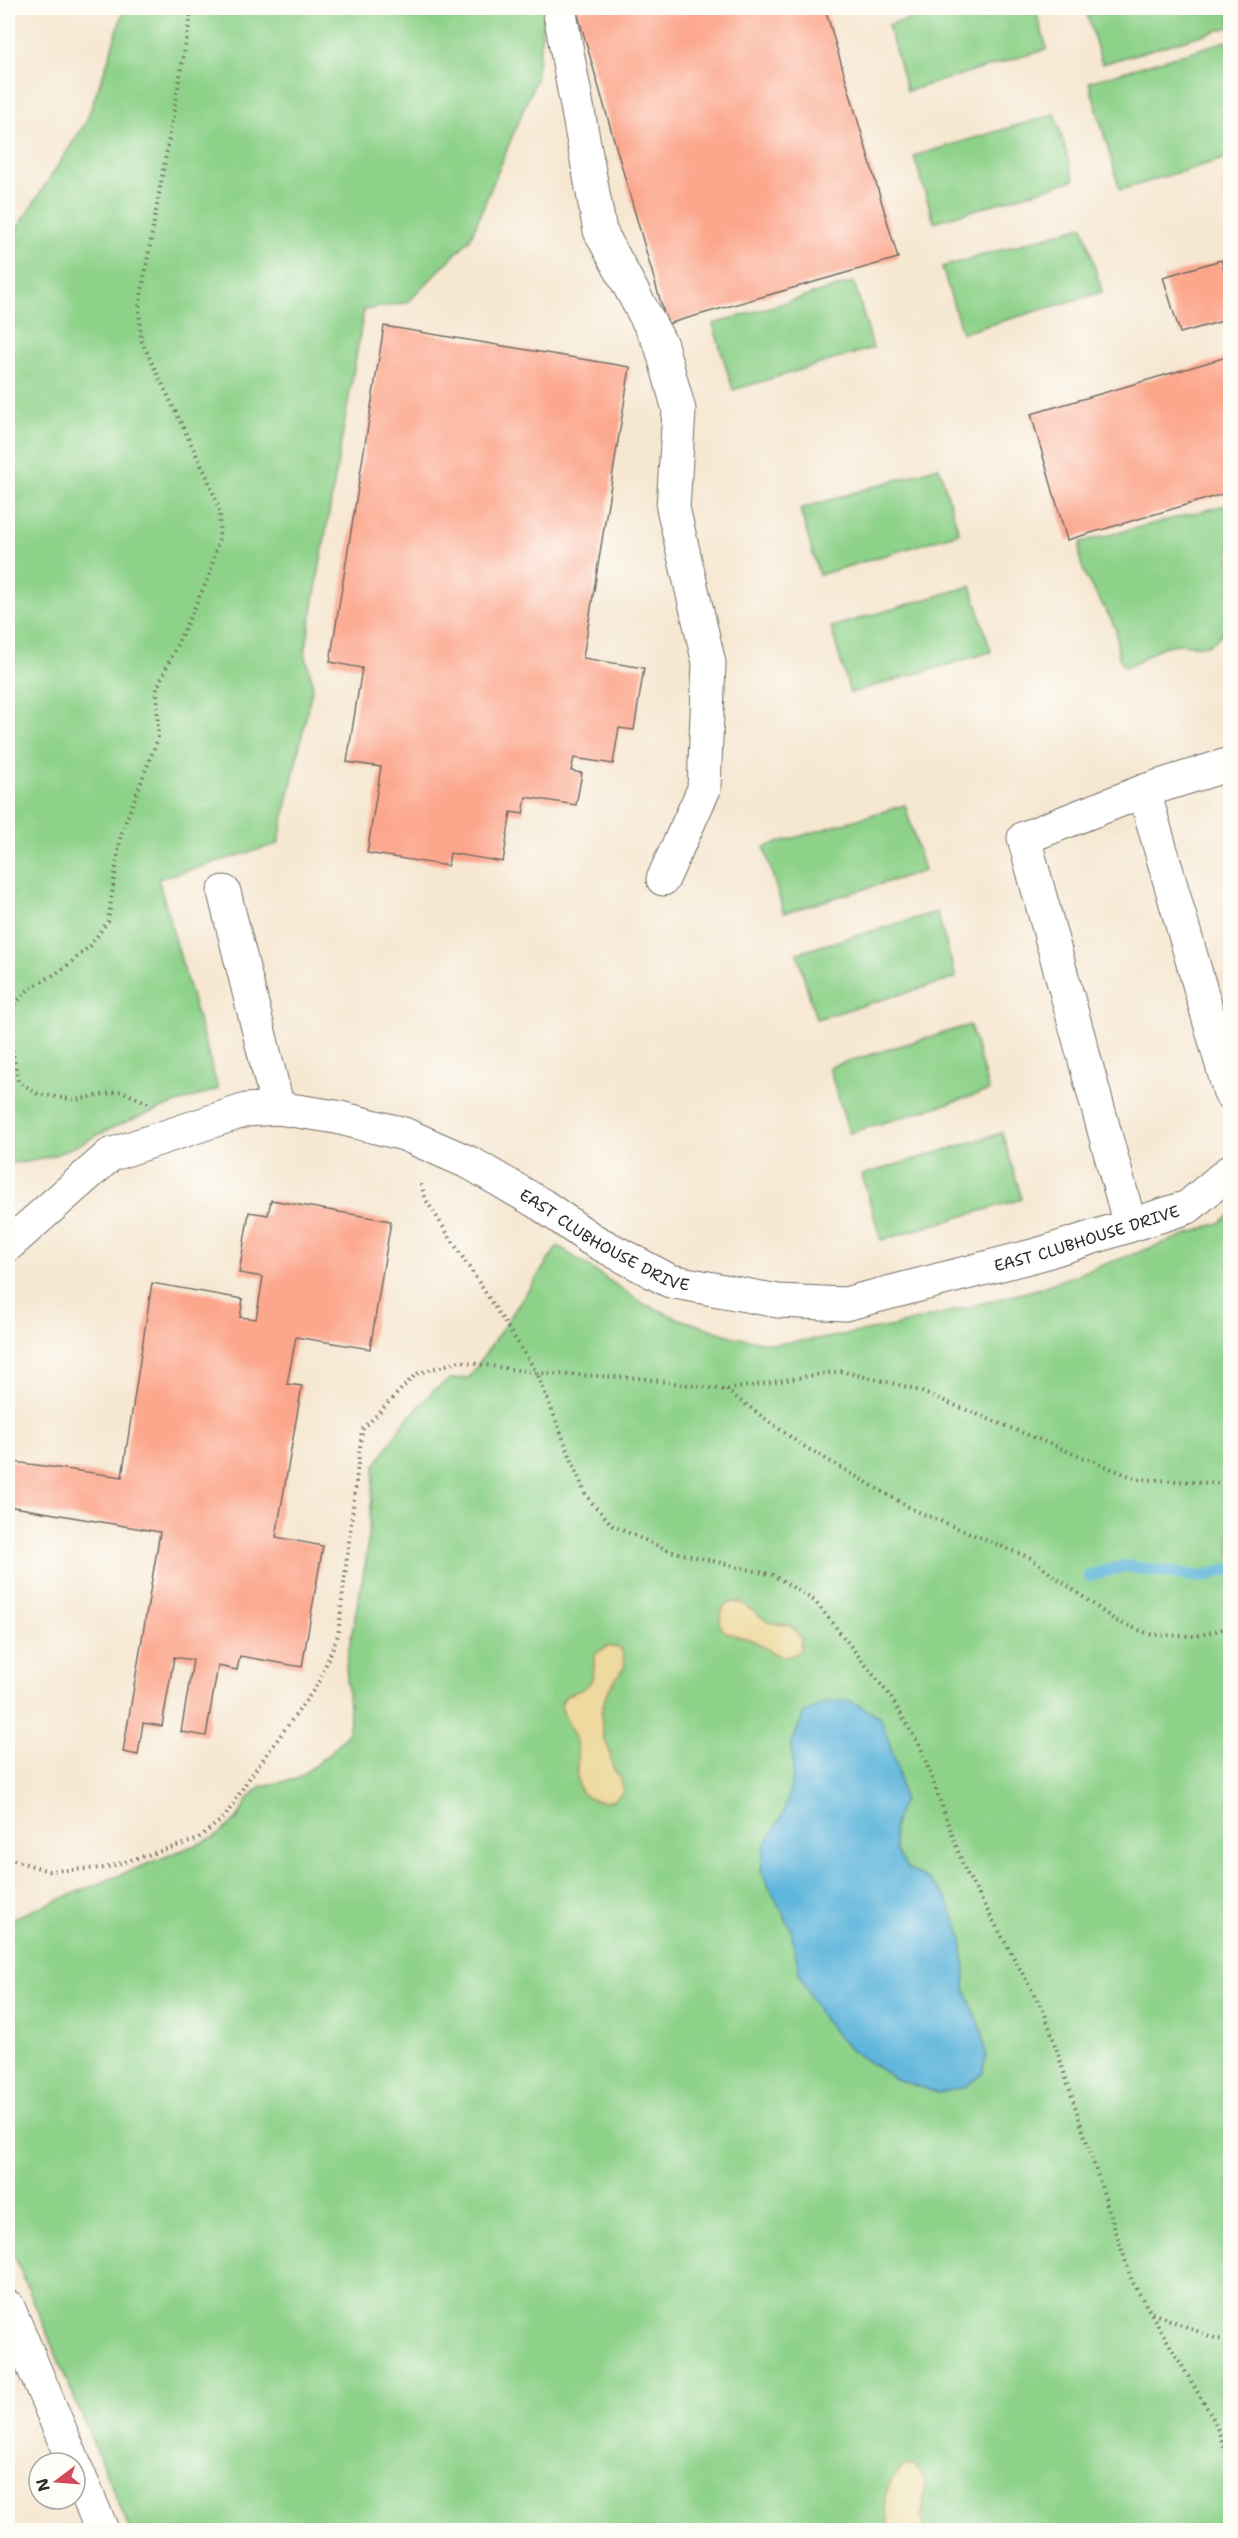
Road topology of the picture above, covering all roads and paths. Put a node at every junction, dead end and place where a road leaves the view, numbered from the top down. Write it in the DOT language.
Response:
graph roads {
  1 [pos="192,8"];
  2 [pos="559,8"];
  3 [pos="1230,764"];
  4 [pos="1144,791"];
  5 [pos="663,879"];
  6 [pos="224,892"];
  7 [pos="1230,1093"];
  8 [pos="278,1108"];
  9 [pos="184,1131"];
  10 [pos="404,1134"];
  11 [pos="1230,1171"];
  12 [pos="1130,1226"];
  13 [pos="8,1245"];
  14 [pos="537,1373"];
  15 [pos="725,1390"];
  16 [pos="1230,1484"];
  17 [pos="1230,1627"];
  18 [pos="8,1858"];
  19 [pos="8,2307"];
  20 [pos="1151,2313"];
  21 [pos="1230,2340"];
  22 [pos="69,2451"];
  23 [pos="1230,2462"];
  24 [pos="87,2495"];
  25 [pos="102,2530"];
  1 -- 9 [label="path"];
  2 -- 5 [label="street"];
  3 -- 4 [label="street"];
  4 -- 7 [label="street"];
  4 -- 12 [label="street"];
  6 -- 8 [label="street"];
  8 -- 9 [label="street, EAST CLUBHOUSE DRIVE"];
  8 -- 10 [label="street, EAST CLUBHOUSE DRIVE"];
  9 -- 13 [label="street, EAST CLUBHOUSE DRIVE"];
  10 -- 12 [label="street, EAST CLUBHOUSE DRIVE"];
  10 -- 14 [label="path"];
  11 -- 12 [label="street, EAST CLUBHOUSE DRIVE"];
  14 -- 15 [label="path"];
  14 -- 18 [label="path"];
  14 -- 20 [label="path"];
  15 -- 16 [label="path"];
  15 -- 17 [label="path"];
  19 -- 22 [label="street"];
  20 -- 21 [label="path"];
  20 -- 23 [label="path"];
  24 -- 25 [label="street"];
}
